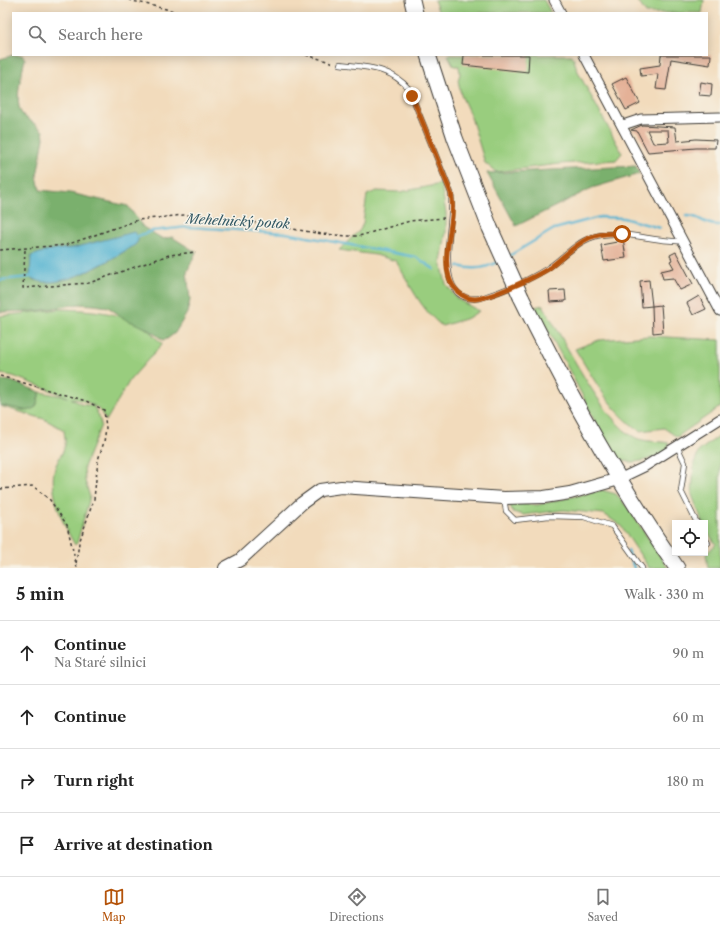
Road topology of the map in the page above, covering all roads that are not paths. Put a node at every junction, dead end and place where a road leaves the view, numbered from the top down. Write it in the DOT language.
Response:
graph roads {
  1 [pos="412,0"];
  2 [pos="554,0"];
  3 [pos="416,12"];
  4 [pos="560,12"];
  5 [pos="428,56"];
  6 [pos="585,56"];
  7 [pos="340,64"];
  8 [pos="720,116"];
  9 [pos="622,125"];
  10 [pos="683,241"];
  11 [pos="720,311"];
  12 [pos="720,419"];
  13 [pos="677,446"];
  14 [pos="619,479"];
  15 [pos="504,498"];
  16 [pos="696,520"];
  17 [pos="225,568"];
  18 [pos="642,568"];
  19 [pos="677,568"];
  1 -- 3 [label="main road"];
  2 -- 4 [label="street"];
  5 -- 14 [label="main road, bridge"];
  6 -- 9 [label="street"];
  7 -- 10 [label="lane"];
  8 -- 9 [label="street"];
  9 -- 10 [label="street"];
  10 -- 11 [label="street"];
  12 -- 13 [label="street"];
  13 -- 14 [label="street"];
  13 -- 16 [label="lane"];
  14 -- 15 [label="street"];
  14 -- 19 [label="main road"];
  15 -- 17 [label="street"];
  15 -- 18 [label="lane"];
}
